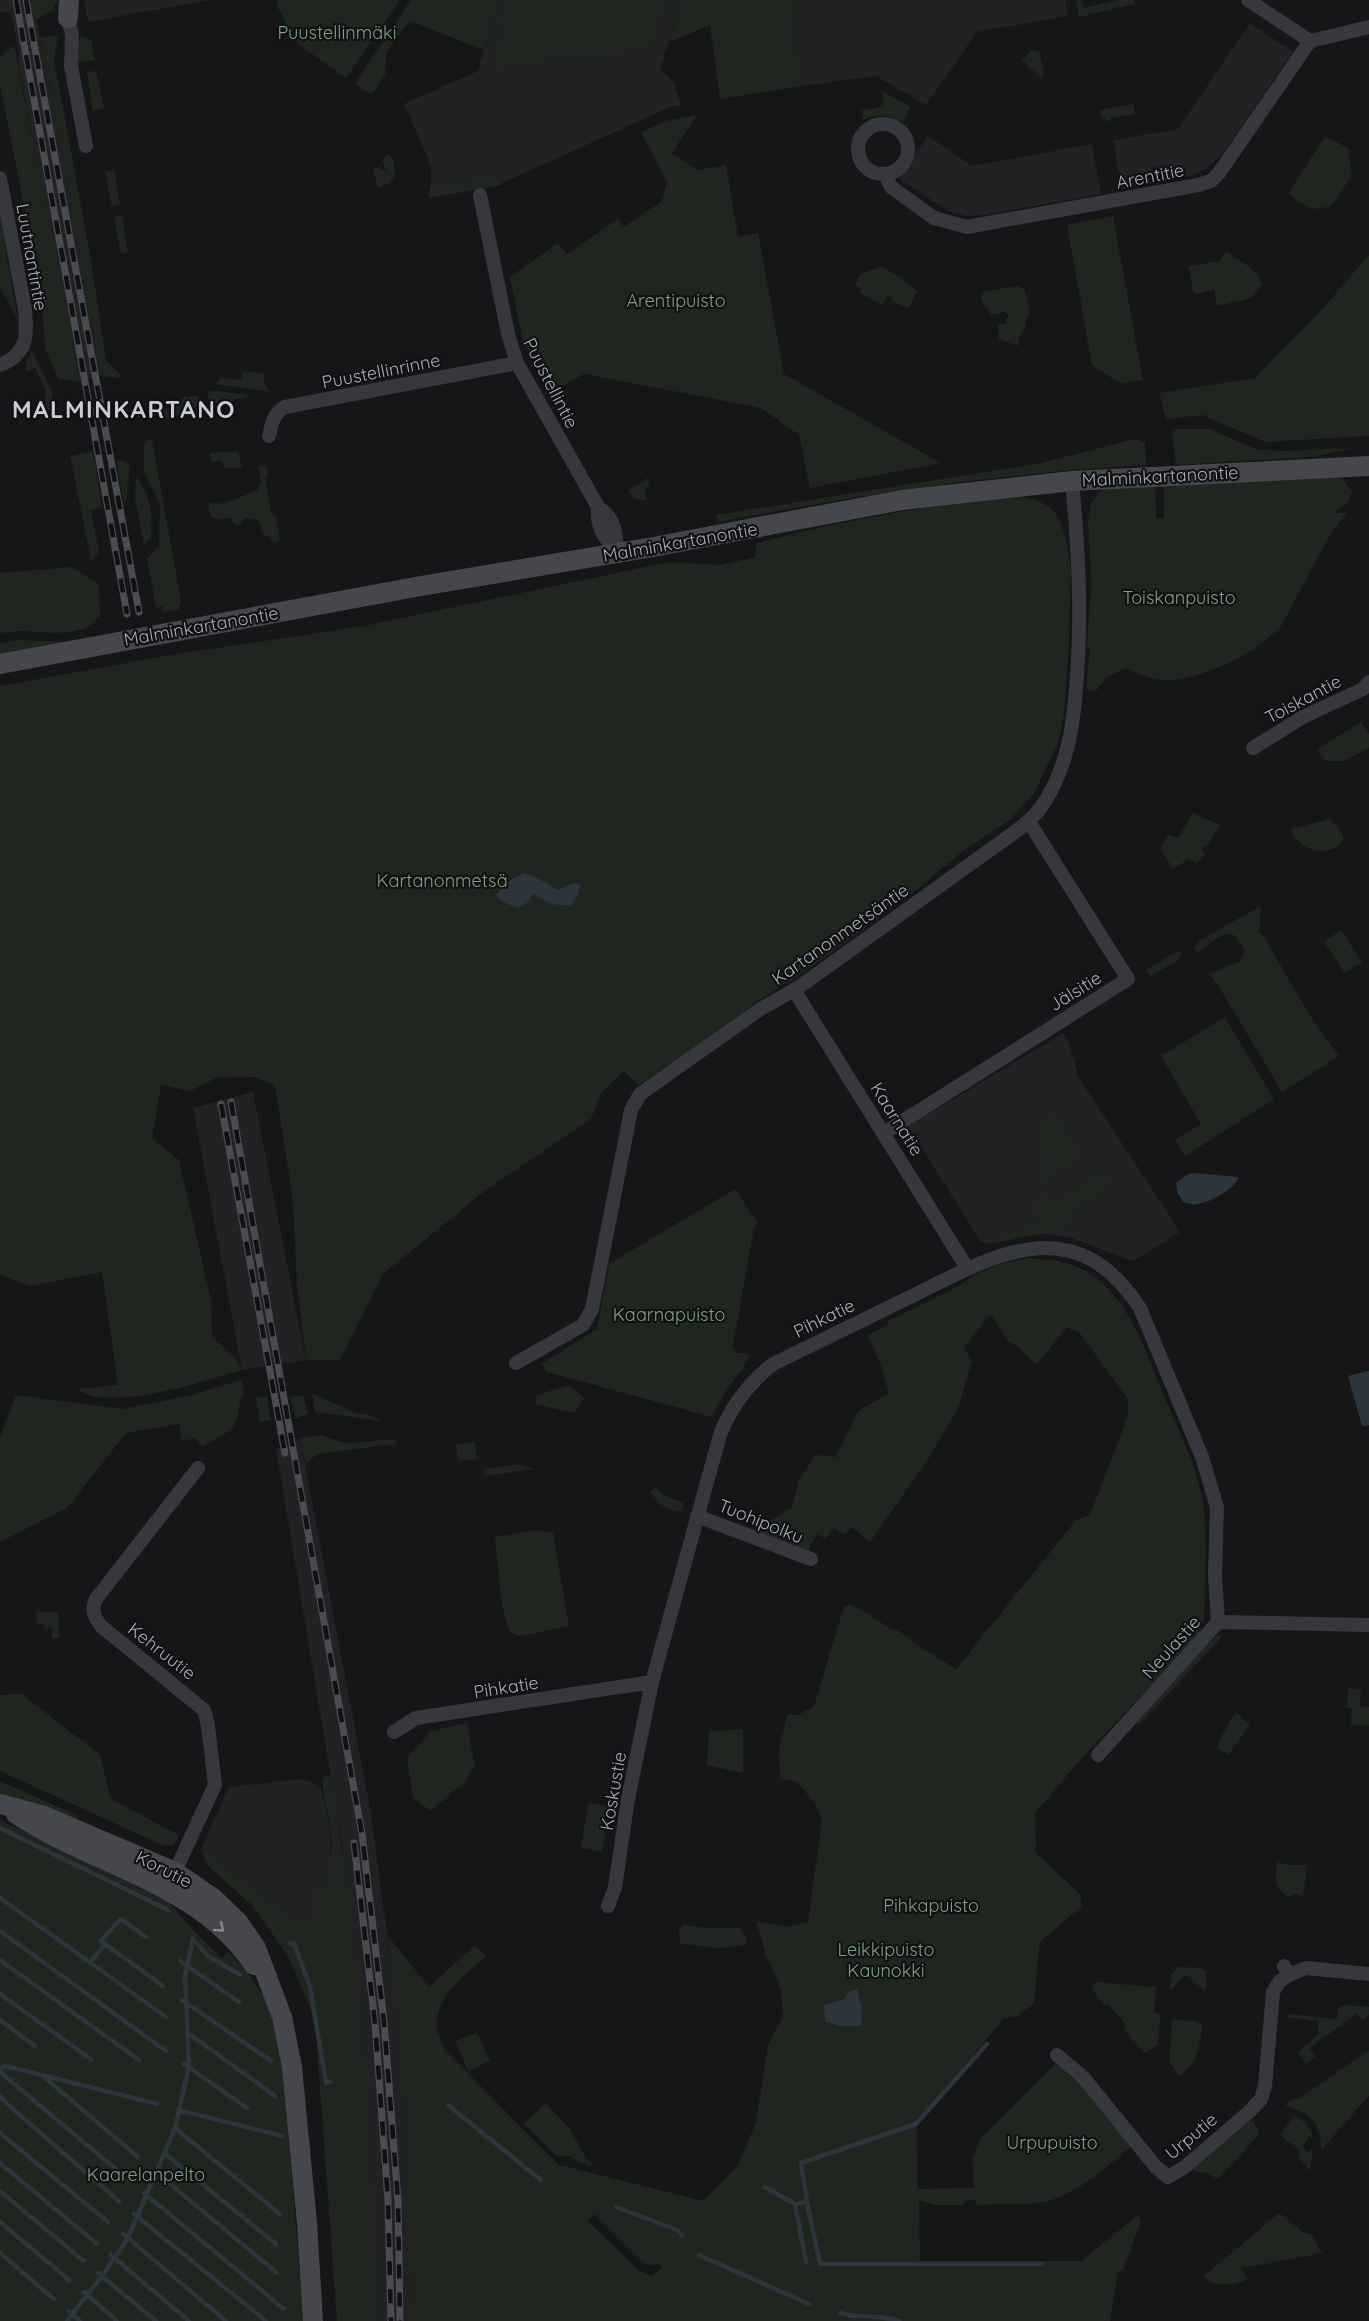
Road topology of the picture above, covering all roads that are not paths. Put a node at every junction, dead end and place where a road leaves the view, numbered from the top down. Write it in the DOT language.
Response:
graph roads {
  1 [pos="1248,0"];
  2 [pos="68,9"];
  3 [pos="1369,27"];
  4 [pos="1310,41"];
  5 [pos="86,146"];
  6 [pos="885,174"];
  7 [pos="0,178"];
  8 [pos="480,195"];
  9 [pos="517,363"];
  10 [pos="0,365"];
  11 [pos="269,436"];
  12 [pos="1368,465"];
  13 [pos="1072,481"];
  14 [pos="617,553"];
  15 [pos="0,664"];
  16 [pos="1369,682"];
  17 [pos="1253,748"];
  18 [pos="1029,822"];
  19 [pos="794,990"];
  20 [pos="884,1133"];
  21 [pos="967,1268"];
  22 [pos="516,1363"];
  23 [pos="198,1468"];
  24 [pos="697,1516"];
  25 [pos="811,1559"];
  26 [pos="1218,1622"];
  27 [pos="1369,1625"];
  28 [pos="652,1682"];
  29 [pos="394,1732"];
  30 [pos="1098,1755"];
  31 [pos="1,1805"];
  32 [pos="171,1880"];
  33 [pos="608,1906"];
  34 [pos="1369,1974"];
  35 [pos="1057,2055"];
  36 [pos="314,2321"];
  1 -- 4 [label="street"];
  2 -- 5 [label="street"];
  3 -- 4 [label="street"];
  4 -- 6 [label="street, Arentitie"];
  7 -- 10 [label="street, Luutnantintie"];
  8 -- 9 [label="street, Puustellintie"];
  9 -- 11 [label="street, Puustellinrinne"];
  9 -- 14 [label="street, Puustellintie"];
  12 -- 13 [label="main road, Malminkartanontie"];
  13 -- 14 [label="main road, Malminkartanontie"];
  13 -- 18 [label="street, Kartanonmetsäntie"];
  14 -- 15 [label="main road, Malminkartanontie"];
  16 -- 17 [label="street, Toiskantie"];
  18 -- 19 [label="street, Kartanonmetsäntie"];
  18 -- 20 [label="street, Jälsitie"];
  19 -- 20 [label="street, Kaarnatie"];
  19 -- 22 [label="street, Kartanonmetsäntie"];
  20 -- 21 [label="street, Kaarnatie"];
  21 -- 24 [label="street, Pihkatie"];
  21 -- 26 [label="street, Pihkatie"];
  23 -- 32 [label="street, Kehruutie"];
  24 -- 25 [label="street, Tuohipolku"];
  24 -- 28 [label="street, Pihkatie"];
  26 -- 27 [label="street, Neulastie"];
  26 -- 30 [label="street, Neulastie"];
  28 -- 29 [label="street, Pihkatie"];
  28 -- 33 [label="street, Koskustie"];
  31 -- 32 [label="main road, Korutie"];
  32 -- 36 [label="main road, Korutie"];
  34 -- 35 [label="street, Urputie"];
}
